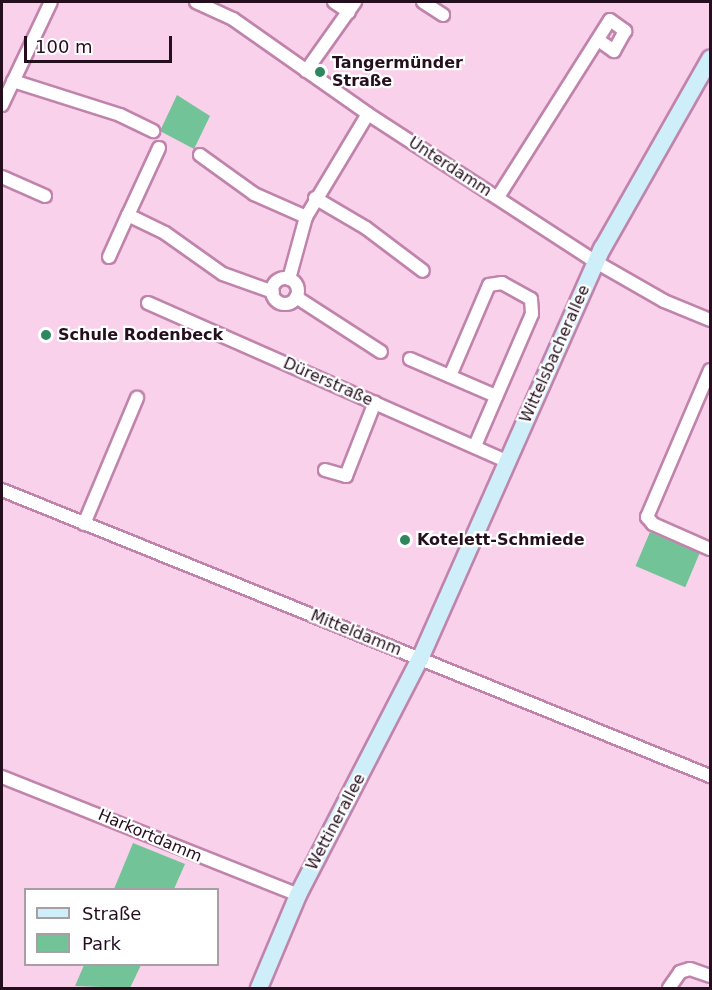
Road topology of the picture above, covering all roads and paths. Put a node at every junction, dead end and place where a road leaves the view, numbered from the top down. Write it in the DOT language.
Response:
graph roads {
  1 [pos="51,2"];
  2 [pos="196,2"];
  3 [pos="334,2"];
  4 [pos="423,2"];
  5 [pos="352,7"];
  6 [pos="443,15"];
  7 [pos="598,40"];
  8 [pos="711,59"];
  9 [pos="306,71"];
  10 [pos="13,81"];
  11 [pos="2,105"];
  12 [pos="368,114"];
  13 [pos="153,131"];
  14 [pos="159,148"];
  15 [pos="200,155"];
  16 [pos="2,177"];
  17 [pos="45,196"];
  18 [pos="315,198"];
  19 [pos="498,198"];
  20 [pos="128,215"];
  21 [pos="306,218"];
  22 [pos="109,257"];
  23 [pos="596,262"];
  24 [pos="423,271"];
  25 [pos="289,279"];
  26 [pos="273,292"];
  27 [pos="296,297"];
  28 [pos="148,303"];
  29 [pos="711,320"];
  30 [pos="381,352"];
  31 [pos="410,359"];
  32 [pos="711,370"];
  33 [pos="450,376"];
  34 [pos="496,396"];
  35 [pos="137,398"];
  36 [pos="375,402"];
  37 [pos="475,446"];
  38 [pos="507,461"];
  39 [pos="325,470"];
  40 [pos="2,490"];
  41 [pos="84,524"];
  42 [pos="711,549"];
  43 [pos="420,659"];
  44 [pos="2,777"];
  45 [pos="711,777"];
  46 [pos="298,895"];
  47 [pos="711,976"];
  48 [pos="259,988"];
  49 [pos="669,988"];
  1 -- 10 [label="street"];
  2 -- 9 [label="street, Unterdamm"];
  3 -- 5 [label="street"];
  4 -- 6 [label="street"];
  5 -- 9 [label="street"];
  7 -- 19 [label="street"];
  8 -- 23 [label="street, Wittelsbacherallee"];
  9 -- 12 [label="street, Unterdamm"];
  10 -- 11 [label="street"];
  10 -- 13 [label="street"];
  12 -- 18 [label="street"];
  12 -- 19 [label="street, Unterdamm"];
  14 -- 20 [label="street"];
  15 -- 21 [label="street"];
  16 -- 17 [label="street"];
  18 -- 21 [label="street"];
  18 -- 24 [label="street"];
  19 -- 23 [label="street, Unterdamm"];
  20 -- 22 [label="street"];
  20 -- 26 [label="street"];
  21 -- 25 [label="street"];
  23 -- 29 [label="street, Unterdamm"];
  23 -- 38 [label="street, Wittelsbacherallee"];
  25 -- 26 [label="street"];
  25 -- 27 [label="street"];
  26 -- 27 [label="street"];
  27 -- 30 [label="street"];
  28 -- 36 [label="street, Dürerstraße"];
  31 -- 33 [label="street"];
  32 -- 42 [label="street"];
  33 -- 34 [label="street"];
  33 -- 34 [label="street"];
  34 -- 37 [label="street"];
  35 -- 41 [label="street"];
  36 -- 37 [label="street, Dürerstraße"];
  36 -- 39 [label="street"];
  37 -- 38 [label="street, Dürerstraße"];
  38 -- 43 [label="street, Wittelsbacherallee"];
  40 -- 41 [label="street, Mitteldamm"];
  41 -- 43 [label="street, Mitteldamm"];
  43 -- 45 [label="street, Mitteldamm"];
  43 -- 46 [label="street, Wettinerallee"];
  44 -- 46 [label="street, Harkortdamm"];
  46 -- 48 [label="street, Wettinerallee"];
  47 -- 49 [label="street"];
}
